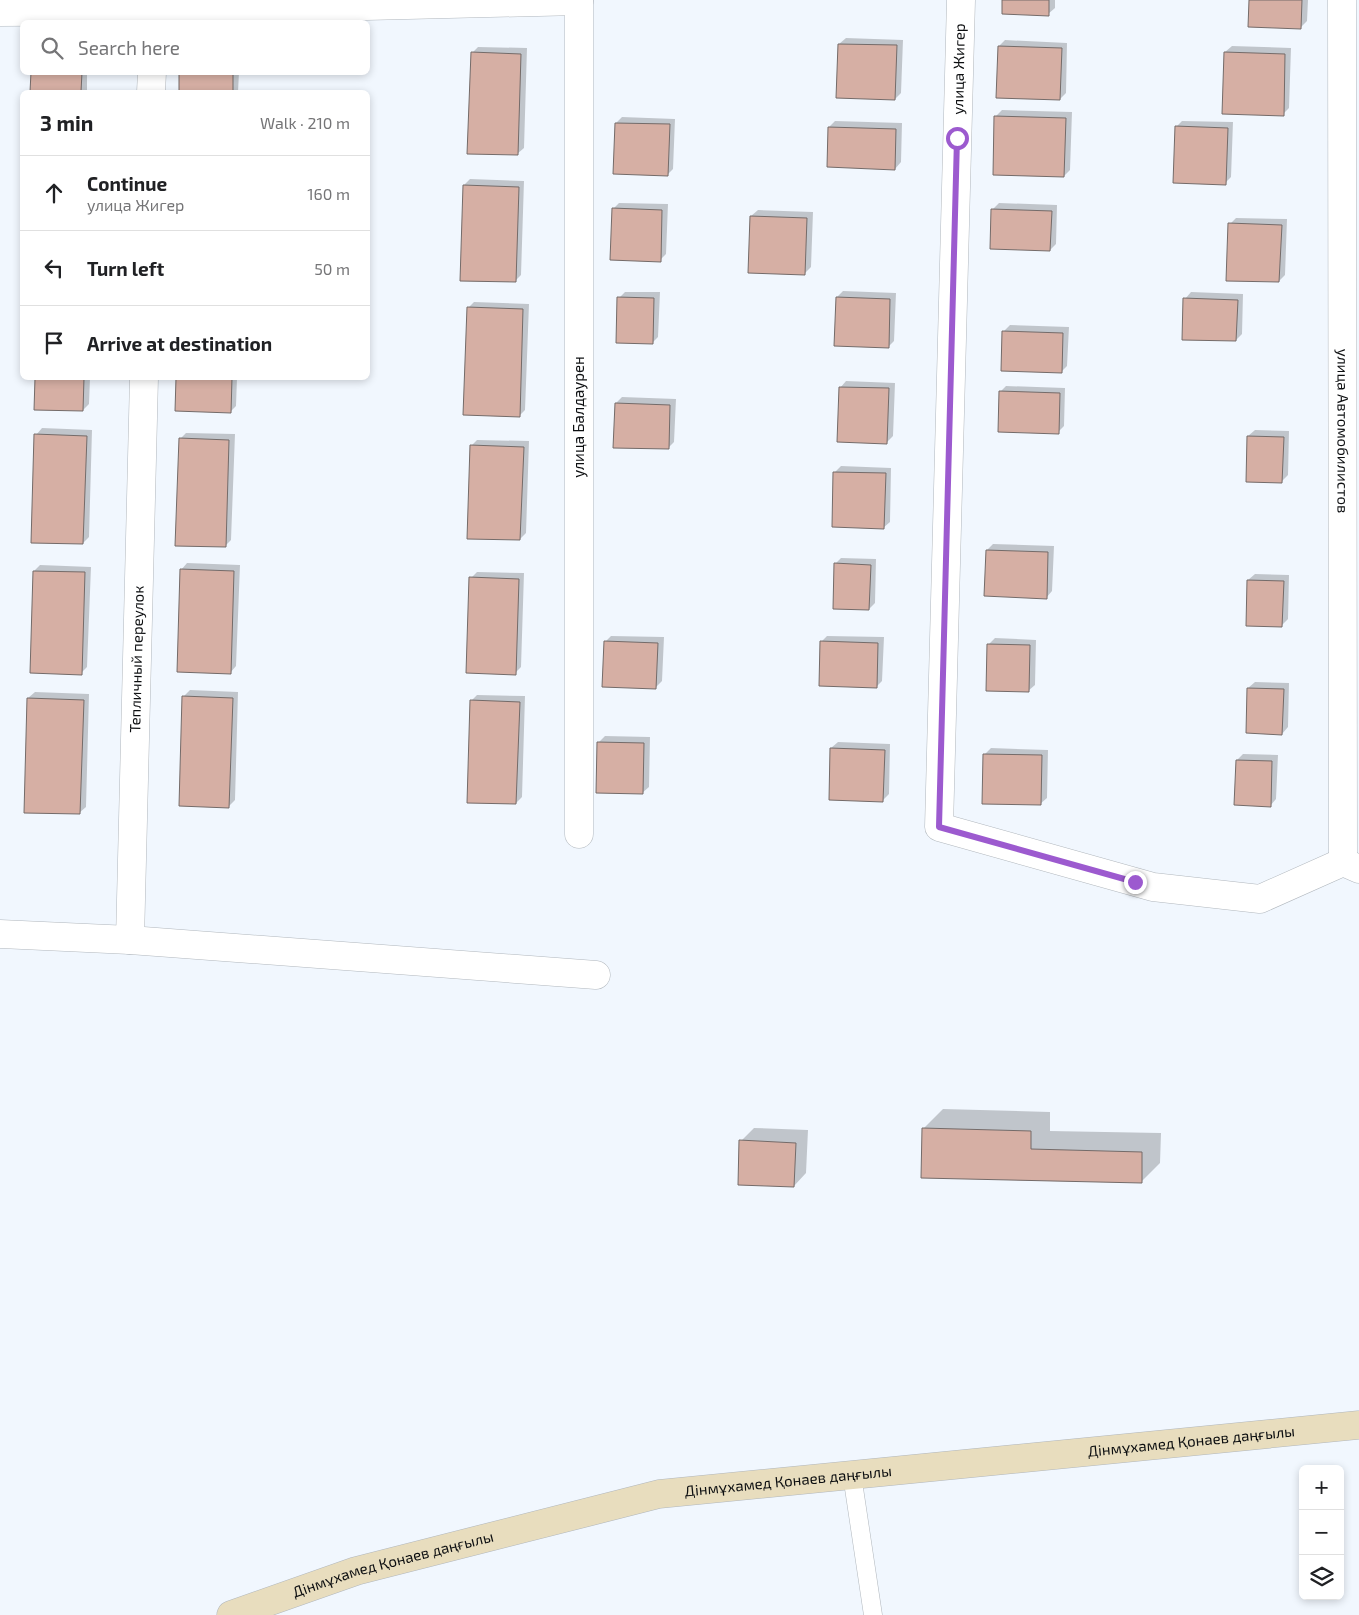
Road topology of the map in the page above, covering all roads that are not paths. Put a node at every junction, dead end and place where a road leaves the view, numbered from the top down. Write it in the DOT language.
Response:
graph roads {
  1 [pos="961,0"];
  2 [pos="578,1"];
  3 [pos="0,12"];
  4 [pos="153,17"];
  5 [pos="1347,17"];
  6 [pos="152,75"];
  7 [pos="151,90"];
  8 [pos="144,380"];
  9 [pos="579,834"];
  10 [pos="1351,866"];
  11 [pos="0,934"];
  12 [pos="130,940"];
  13 [pos="596,974"];
  14 [pos="1359,1425"];
  15 [pos="852,1475"];
  16 [pos="231,1615"];
  17 [pos="873,1615"];
  1 -- 10 [label="street, улица Жигер"];
  2 -- 4 [label="street"];
  2 -- 9 [label="street, улица Балдаурен"];
  3 -- 4 [label="street"];
  5 -- 10 [label="street, улица Автомобилистов"];
  6 -- 7 [label="street"];
  8 -- 12 [label="street, Тепличный переулок"];
  11 -- 12 [label="street"];
  12 -- 13 [label="street"];
  14 -- 15 [label="main road, Дінмұхамед Қонаев даңғылы"];
  15 -- 16 [label="main road, Дінмұхамед Қонаев даңғылы"];
  15 -- 17 [label="lane"];
}
